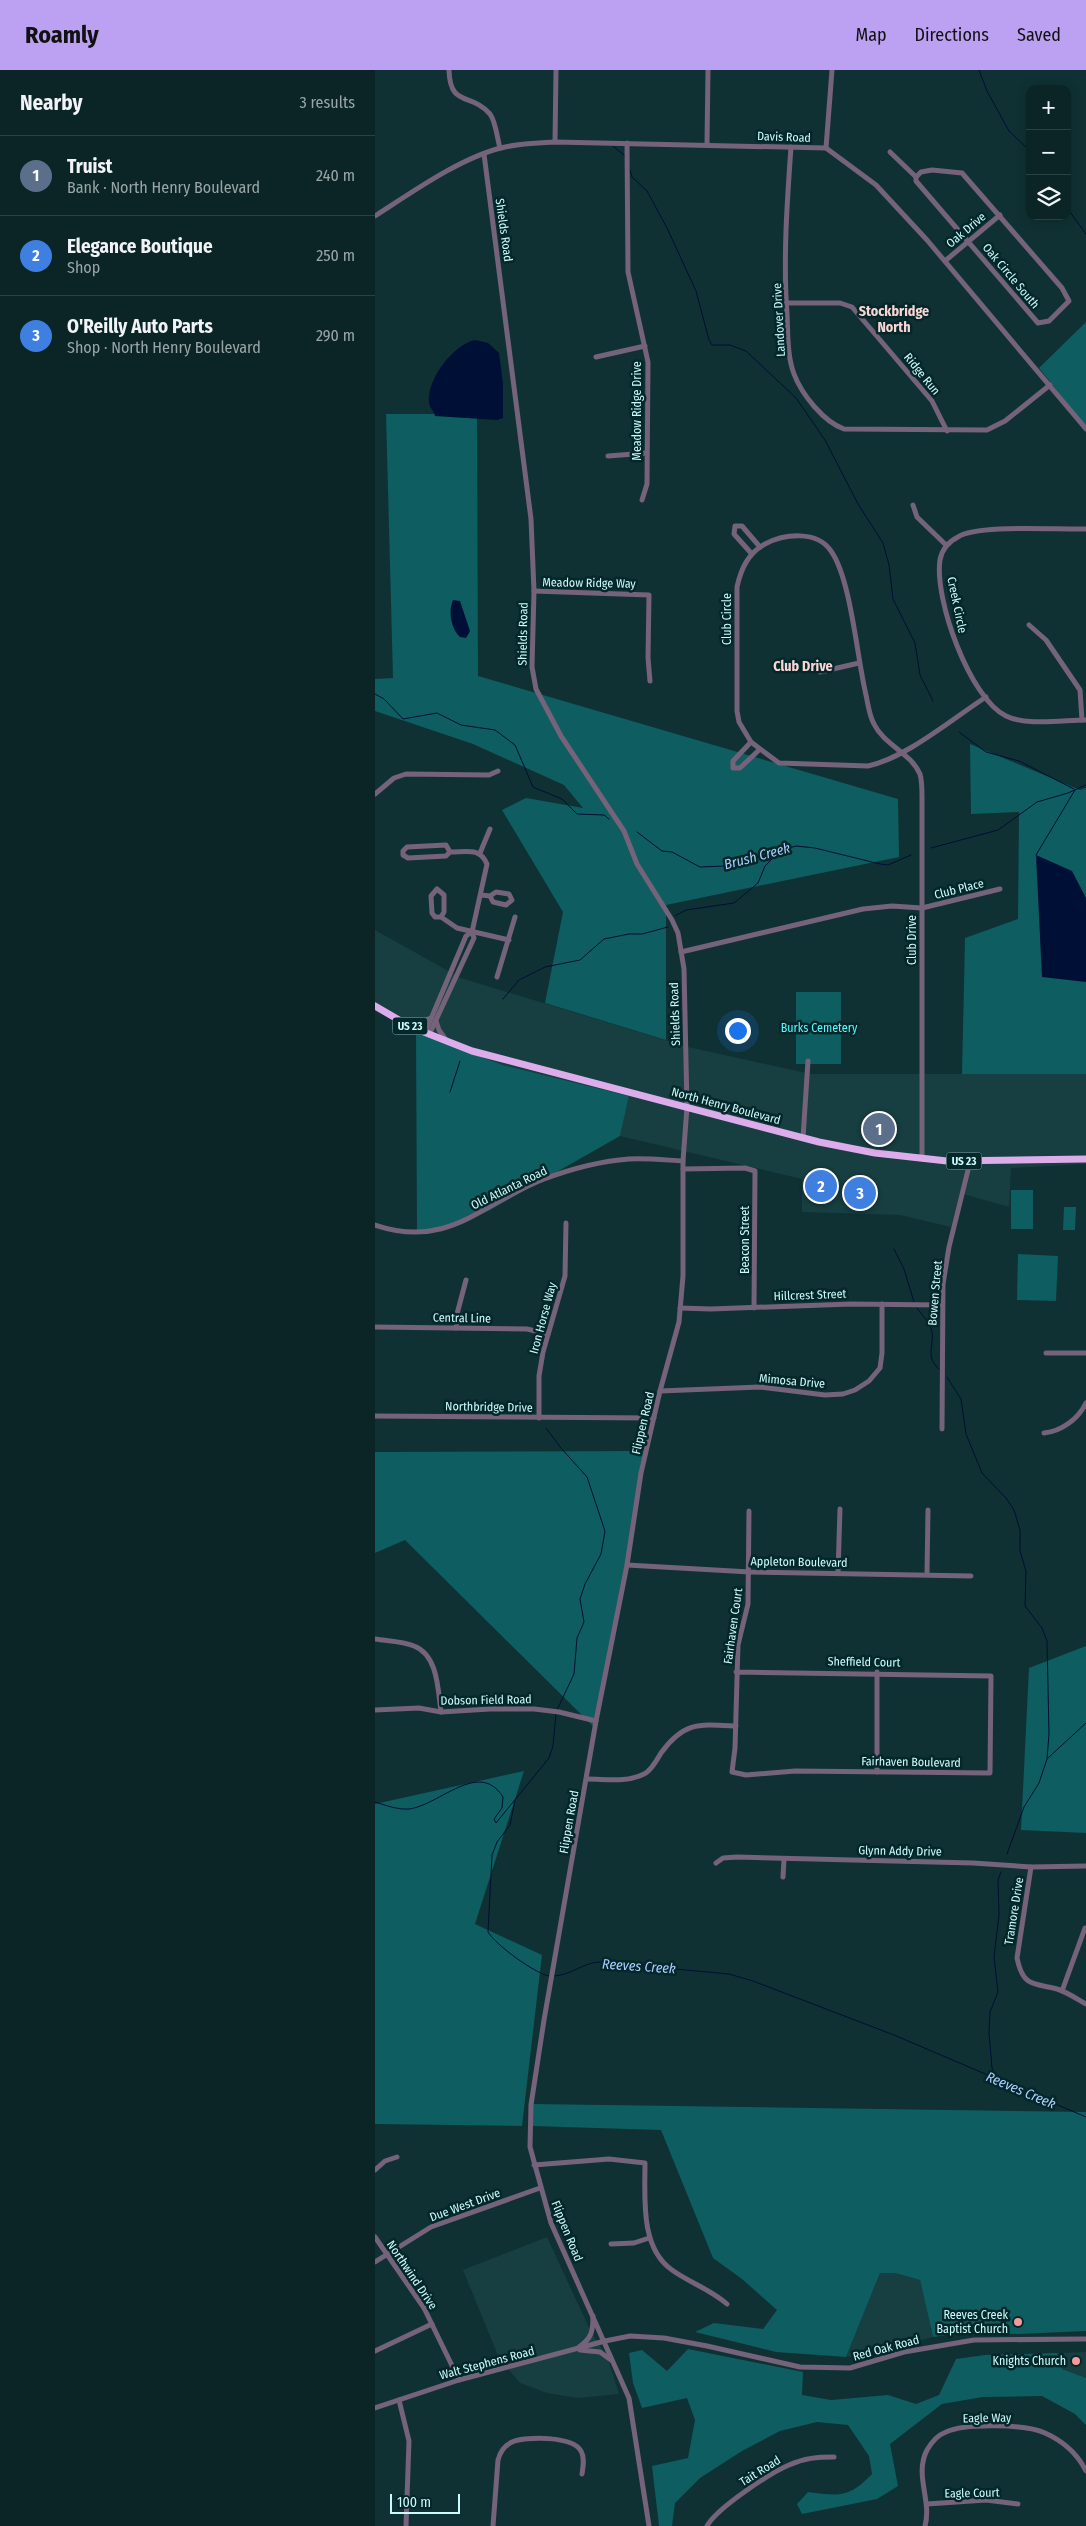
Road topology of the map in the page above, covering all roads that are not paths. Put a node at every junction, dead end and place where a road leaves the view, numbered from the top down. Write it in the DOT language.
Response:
graph roads {
  1 [pos="449,70"];
  2 [pos="556,70"];
  3 [pos="708,70"];
  4 [pos="831,70"];
  5 [pos="555,142"];
  6 [pos="627,143"];
  7 [pos="707,144"];
  8 [pos="791,147"];
  9 [pos="500,148"];
  10 [pos="826,148"];
  11 [pos="890,152"];
  12 [pos="484,154"];
  13 [pos="916,177"];
  14 [pos="1000,215"];
  15 [pos="375,216"];
  16 [pos="969,242"];
  17 [pos="945,261"];
  18 [pos="786,302"];
  19 [pos="645,346"];
  20 [pos="596,357"];
  21 [pos="1050,385"];
  22 [pos="1086,429"];
  23 [pos="947,431"];
  24 [pos="647,453"];
  25 [pos="608,456"];
  26 [pos="642,500"];
  27 [pos="913,505"];
  28 [pos="1086,529"];
  29 [pos="947,545"];
  30 [pos="760,547"];
  31 [pos="751,553"];
  32 [pos="534,591"];
  33 [pos="1029,625"];
  34 [pos="859,663"];
  35 [pos="820,672"];
  36 [pos="650,681"];
  37 [pos="986,698"];
  38 [pos="1084,720"];
  39 [pos="751,742"];
  40 [pos="759,750"];
  41 [pos="901,753"];
  42 [pos="498,771"];
  43 [pos="375,794"];
  44 [pos="490,829"];
  45 [pos="421,846"];
  46 [pos="450,852"];
  47 [pos="480,853"];
  48 [pos="422,857"];
  49 [pos="1000,889"];
  50 [pos="481,895"];
  51 [pos="490,896"];
  52 [pos="922,908"];
  53 [pos="441,917"];
  54 [pos="515,917"];
  55 [pos="472,932"];
  56 [pos="509,940"];
  57 [pos="681,952"];
  58 [pos="497,976"];
  59 [pos="375,1006"];
  60 [pos="435,1016"];
  61 [pos="409,1026"];
  62 [pos="427,1034"];
  63 [pos="448,1042"];
  64 [pos="807,1061"];
  65 [pos="687,1107"];
  66 [pos="803,1138"];
  67 [pos="922,1159"];
  68 [pos="1086,1159"];
  69 [pos="683,1161"];
  70 [pos="970,1162"];
  71 [pos="683,1169"];
  72 [pos="566,1223"];
  73 [pos="375,1225"];
  74 [pos="466,1280"];
  75 [pos="882,1304"];
  76 [pos="941,1306"];
  77 [pos="681,1308"];
  78 [pos="754,1308"];
  79 [pos="375,1327"];
  80 [pos="456,1328"];
  81 [pos="548,1334"];
  82 [pos="1046,1353"];
  83 [pos="1086,1353"];
  84 [pos="660,1392"];
  85 [pos="1086,1403"];
  86 [pos="375,1416"];
  87 [pos="539,1418"];
  88 [pos="653,1418"];
  89 [pos="942,1429"];
  90 [pos="1044,1433"];
  91 [pos="840,1509"];
  92 [pos="928,1510"];
  93 [pos="749,1511"];
  94 [pos="627,1565"];
  95 [pos="750,1572"];
  96 [pos="838,1573"];
  97 [pos="927,1574"];
  98 [pos="971,1576"];
  99 [pos="375,1639"];
  100 [pos="736,1672"];
  101 [pos="877,1672"];
  102 [pos="991,1676"];
  103 [pos="375,1710"];
  104 [pos="441,1712"];
  105 [pos="596,1722"];
  106 [pos="736,1726"];
  107 [pos="877,1772"];
  108 [pos="735,1773"];
  109 [pos="587,1778"];
  110 [pos="784,1859"];
  111 [pos="716,1864"];
  112 [pos="1086,1866"];
  113 [pos="1031,1867"];
  114 [pos="783,1877"];
  115 [pos="1085,1928"];
  116 [pos="1062,1992"];
  117 [pos="1086,2004"];
  118 [pos="397,2157"];
  119 [pos="534,2165"];
  120 [pos="375,2170"];
  121 [pos="540,2188"];
  122 [pos="375,2237"];
  123 [pos="649,2238"];
  124 [pos="611,2244"];
  125 [pos="386,2255"];
  126 [pos="375,2262"];
  127 [pos="727,2304"];
  128 [pos="593,2314"];
  129 [pos="432,2324"];
  130 [pos="1086,2340"];
  131 [pos="605,2341"];
  132 [pos="575,2350"];
  133 [pos="375,2351"];
  134 [pos="613,2361"];
  135 [pos="459,2380"];
  136 [pos="399,2400"];
  137 [pos="375,2408"];
  138 [pos="835,2457"];
  139 [pos="1086,2471"];
  140 [pos="582,2474"];
  141 [pos="927,2504"];
  142 [pos="1018,2504"];
  143 [pos="406,2526"];
  144 [pos="493,2526"];
  145 [pos="649,2526"];
  146 [pos="707,2526"];
  147 [pos="925,2526"];
  1 -- 9 [label="street"];
  2 -- 5 [label="street"];
  3 -- 7 [label="street"];
  4 -- 10 [label="street"];
  5 -- 6 [label="street, Davis Road"];
  5 -- 9 [label="street, Davis Road"];
  6 -- 7 [label="street, Davis Road"];
  6 -- 19 [label="street, Meadow Ridge Drive"];
  7 -- 8 [label="street, Davis Road"];
  8 -- 10 [label="street, Davis Road"];
  8 -- 18 [label="street, Landover Drive"];
  9 -- 12 [label="street, Davis Road"];
  10 -- 17 [label="street, Davis Road"];
  11 -- 13 [label="street"];
  12 -- 15 [label="street, Davis Road"];
  12 -- 32 [label="street, Shields Road"];
  13 -- 14 [label="street"];
  13 -- 16 [label="street"];
  14 -- 16 [label="street, Oak Drive"];
  14 -- 16 [label="street, Oak Circle South"];
  16 -- 17 [label="street, Oak Drive"];
  17 -- 21 [label="street, Davis Road"];
  18 -- 23 [label="street, Ridge Run"];
  18 -- 23 [label="street, Landover Drive"];
  19 -- 20 [label="street"];
  19 -- 24 [label="street, Meadow Ridge Drive"];
  21 -- 22 [label="street, Davis Road"];
  21 -- 23 [label="street, Landover Drive"];
  24 -- 25 [label="street"];
  24 -- 26 [label="street, Meadow Ridge Drive"];
  27 -- 29 [label="street"];
  28 -- 29 [label="street"];
  29 -- 37 [label="street, Creek Circle"];
  30 -- 31 [label="street"];
  30 -- 31 [label="street"];
  30 -- 34 [label="street"];
  31 -- 39 [label="street, Club Circle"];
  32 -- 36 [label="street, Meadow Ridge Way"];
  32 -- 57 [label="street, Shields Road"];
  33 -- 38 [label="street"];
  34 -- 35 [label="street"];
  34 -- 41 [label="street"];
  37 -- 38 [label="street, Creek Circle"];
  37 -- 41 [label="street, Club Circle"];
  39 -- 40 [label="street, Club Circle"];
  39 -- 40 [label="street"];
  40 -- 41 [label="street, Club Circle"];
  41 -- 52 [label="street"];
  42 -- 43 [label="street"];
  44 -- 47 [label="street"];
  45 -- 46 [label="street"];
  45 -- 48 [label="street"];
  45 -- 48 [label="street"];
  46 -- 47 [label="street"];
  46 -- 48 [label="street"];
  47 -- 50 [label="street"];
  49 -- 52 [label="street, Club Place"];
  50 -- 51 [label="street"];
  50 -- 55 [label="street"];
  52 -- 57 [label="street, Club Drive"];
  52 -- 67 [label="street, Club Drive"];
  53 -- 53 [label="street"];
  53 -- 55 [label="street"];
  54 -- 56 [label="street"];
  55 -- 56 [label="street"];
  55 -- 60 [label="street"];
  56 -- 58 [label="street"];
  57 -- 65 [label="street, Shields Road"];
  59 -- 61 [label="highway, North Henry Boulevard / US 23"];
  60 -- 61 [label="street"];
  60 -- 62 [label="street"];
  60 -- 63 [label="street"];
  61 -- 62 [label="highway, North Henry Boulevard / US 23"];
  62 -- 63 [label="highway, North Henry Boulevard / US 23"];
  63 -- 65 [label="highway, North Henry Boulevard / US 23"];
  64 -- 66 [label="street"];
  65 -- 66 [label="highway, North Henry Boulevard / US 23"];
  65 -- 69 [label="street, Flippen Road"];
  66 -- 67 [label="highway, North Henry Boulevard / US 23"];
  67 -- 70 [label="highway, North Henry Boulevard / US 23"];
  68 -- 70 [label="highway, North Henry Boulevard / US 23"];
  69 -- 71 [label="street, Flippen Road"];
  69 -- 73 [label="street, Old Atlanta Road"];
  70 -- 76 [label="street, Bowen Street"];
  71 -- 77 [label="street, Flippen Road"];
  71 -- 78 [label="street, Beacon Street"];
  72 -- 81 [label="street, Iron Horse Way"];
  74 -- 80 [label="street"];
  75 -- 76 [label="street, Hillcrest Street"];
  75 -- 78 [label="street, Hillcrest Street"];
  75 -- 84 [label="street, Mimosa Drive"];
  76 -- 89 [label="street, Bowen Street"];
  77 -- 78 [label="street, Hillcrest Street"];
  77 -- 84 [label="street, Flippen Road"];
  79 -- 80 [label="street, Central Line"];
  80 -- 81 [label="street, Central Line"];
  81 -- 87 [label="street, Iron Horse Way"];
  82 -- 83 [label="street"];
  84 -- 88 [label="street, Flippen Road"];
  85 -- 90 [label="street"];
  86 -- 87 [label="street, Northbridge Drive"];
  87 -- 88 [label="street, Northbridge Drive"];
  88 -- 94 [label="street, Flippen Road"];
  91 -- 96 [label="street"];
  92 -- 97 [label="street"];
  93 -- 95 [label="street, Fairhaven Court"];
  94 -- 95 [label="street, Appleton Boulevard"];
  94 -- 105 [label="street, Flippen Road"];
  95 -- 96 [label="street, Appleton Boulevard"];
  95 -- 100 [label="street, Fairhaven Court"];
  96 -- 97 [label="street, Appleton Boulevard"];
  97 -- 98 [label="street, Appleton Boulevard"];
  99 -- 104 [label="street"];
  100 -- 101 [label="street, Sheffield Court"];
  100 -- 106 [label="street, Fairhaven Court"];
  101 -- 102 [label="street, Sheffield Court"];
  101 -- 107 [label="street"];
  102 -- 107 [label="street, Fairhaven Boulevard"];
  103 -- 104 [label="street, Dobson Field Road"];
  104 -- 105 [label="street, Dobson Field Road"];
  105 -- 109 [label="street, Flippen Road"];
  106 -- 108 [label="street, Fairhaven Court"];
  106 -- 109 [label="street"];
  107 -- 108 [label="street, Fairhaven Boulevard"];
  109 -- 119 [label="street, Flippen Road"];
  110 -- 111 [label="street, Glynn Addy Drive"];
  110 -- 113 [label="street, Glynn Addy Drive"];
  110 -- 114 [label="street"];
  112 -- 113 [label="street, Glynn Addy Drive"];
  113 -- 116 [label="street, Tramore Drive"];
  115 -- 116 [label="street"];
  116 -- 117 [label="street, Tramore Drive"];
  118 -- 120 [label="street"];
  119 -- 121 [label="street, Flippen Road"];
  119 -- 123 [label="street"];
  121 -- 125 [label="street, Due West Drive"];
  121 -- 128 [label="street, Flippen Road"];
  122 -- 125 [label="street, Northwind Drive"];
  123 -- 124 [label="street"];
  123 -- 127 [label="street"];
  125 -- 126 [label="street, Due West Drive"];
  125 -- 129 [label="street, Northwind Drive"];
  128 -- 131 [label="street, Flippen Road"];
  128 -- 132 [label="street"];
  129 -- 133 [label="street, Northwind Drive"];
  129 -- 135 [label="street, Northwind Drive"];
  130 -- 131 [label="street, Red Oak Road"];
  131 -- 132 [label="street, Walt Stephens Road"];
  131 -- 134 [label="street, Flippen Road"];
  132 -- 134 [label="street"];
  132 -- 135 [label="street, Walt Stephens Road"];
  134 -- 145 [label="street, Flippen Road"];
  135 -- 136 [label="street, Walt Stephens Road"];
  136 -- 137 [label="street, Walt Stephens Road"];
  136 -- 143 [label="street"];
  138 -- 146 [label="street, Tait Road"];
  139 -- 141 [label="street, Eagle Way"];
  140 -- 144 [label="street"];
  141 -- 142 [label="street, Eagle Court"];
  141 -- 147 [label="street, Eagle Way"];
}
